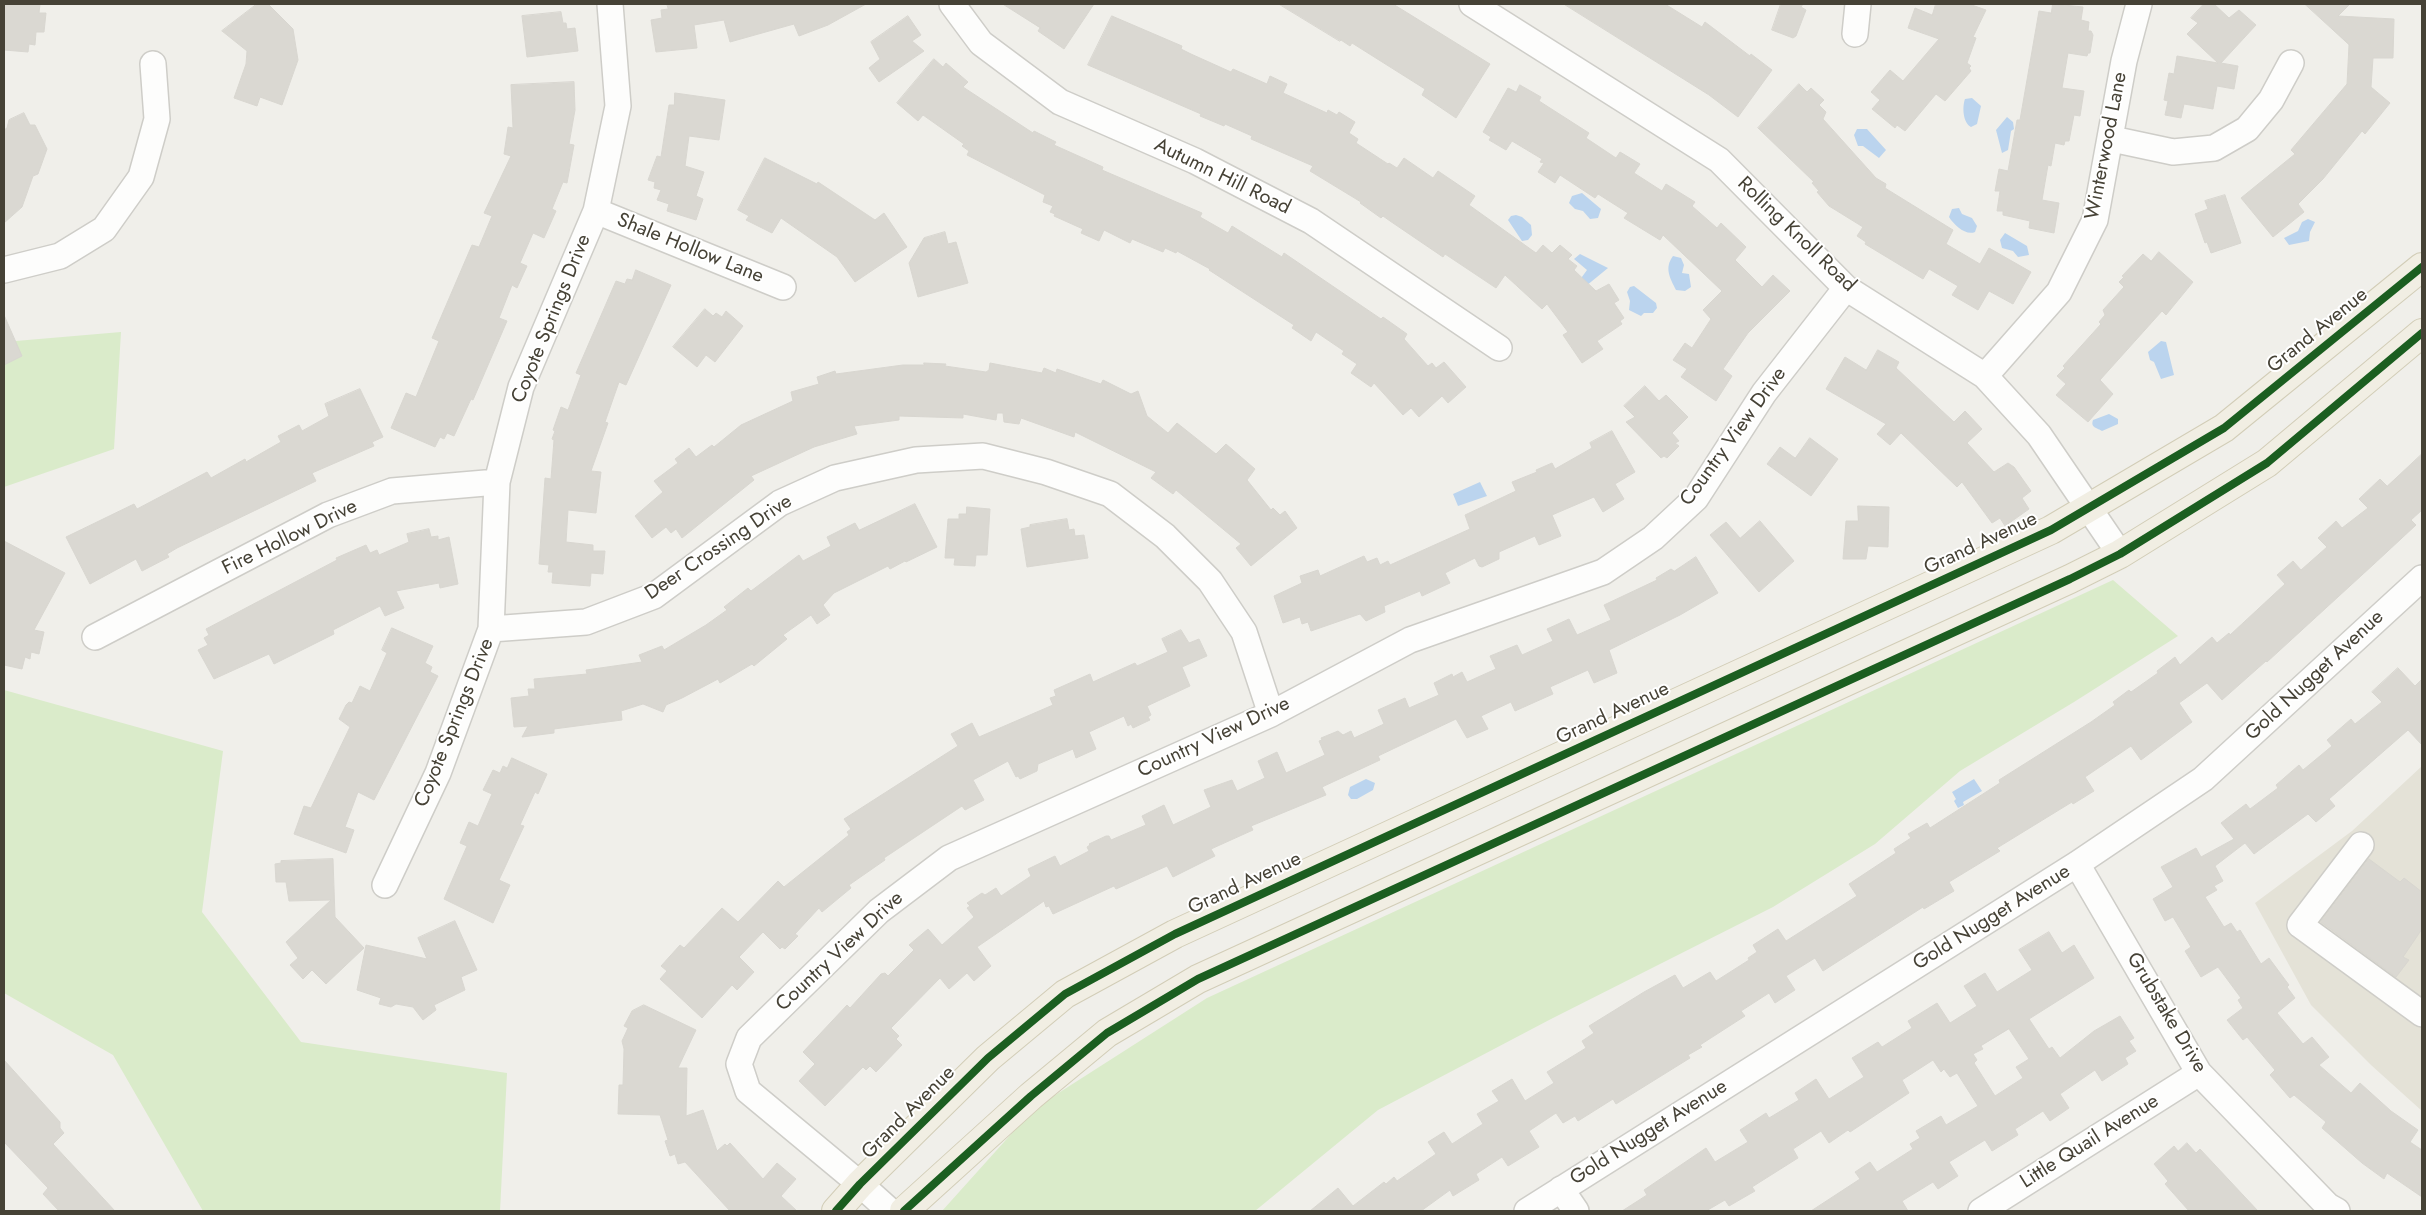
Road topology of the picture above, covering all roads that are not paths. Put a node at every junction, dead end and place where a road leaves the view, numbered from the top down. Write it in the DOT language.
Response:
graph roads {
  1 [pos="610,4"];
  2 [pos="952,4"];
  3 [pos="1472,4"];
  4 [pos="1858,4"];
  5 [pos="2139,4"];
  6 [pos="1855,34"];
  7 [pos="2291,63"];
  8 [pos="153,64"];
  9 [pos="2112,139"];
  10 [pos="596,211"];
  11 [pos="2422,267"];
  12 [pos="4,270"];
  13 [pos="783,287"];
  14 [pos="1846,288"];
  15 [pos="2422,333"];
  16 [pos="1499,348"];
  17 [pos="1985,376"];
  18 [pos="497,482"];
  19 [pos="2088,507"];
  20 [pos="2120,554"];
  21 [pos="2422,578"];
  22 [pos="492,629"];
  23 [pos="95,637"];
  24 [pos="1271,714"];
  25 [pos="2361,845"];
  26 [pos="2077,864"];
  27 [pos="385,885"];
  28 [pos="2422,1014"];
  29 [pos="2199,1073"];
  30 [pos="860,1184"];
  31 [pos="1561,1189"];
  32 [pos="836,1211"];
  33 [pos="890,1211"];
  34 [pos="904,1211"];
  35 [pos="1527,1211"];
  36 [pos="1576,1211"];
  37 [pos="1981,1211"];
  38 [pos="2337,1211"];
  1 -- 10 [label="street, Coyote Springs Drive"];
  2 -- 16 [label="street, Autumn Hill Road"];
  3 -- 14 [label="street, Rolling Knoll Road"];
  4 -- 6 [label="street"];
  5 -- 9 [label="street, Winterwood Lane"];
  7 -- 9 [label="street"];
  8 -- 12 [label="street"];
  9 -- 17 [label="street, Winterwood Lane"];
  10 -- 13 [label="street, Shale Hollow Lane"];
  10 -- 18 [label="street, Coyote Springs Drive"];
  11 -- 19 [label="main road, Grand Avenue"];
  14 -- 17 [label="street, Rolling Knoll Road"];
  14 -- 24 [label="street, Country View Drive"];
  15 -- 20 [label="main road"];
  17 -- 19 [label="street, Rolling Knoll Road"];
  18 -- 22 [label="street, Coyote Springs Drive"];
  18 -- 23 [label="street, Fire Hollow Drive"];
  19 -- 20 [label="street, Rolling Knoll Road"];
  19 -- 30 [label="main road, Grand Avenue"];
  20 -- 34 [label="main road"];
  21 -- 26 [label="street, Gold Nugget Avenue"];
  22 -- 24 [label="street, Deer Crossing Drive"];
  22 -- 27 [label="street, Coyote Springs Drive"];
  24 -- 30 [label="street, Country View Drive"];
  25 -- 28 [label="street"];
  26 -- 29 [label="street, Grubstake Drive"];
  26 -- 31 [label="street, Gold Nugget Avenue"];
  29 -- 37 [label="street, Little Quail Avenue"];
  29 -- 38 [label="street, Grubstake Drive"];
  30 -- 32 [label="main road, Grand Avenue"];
  30 -- 33 [label="street, Country View Drive"];
  31 -- 35 [label="street, Gold Nugget Avenue"];
  31 -- 36 [label="street"];
}
